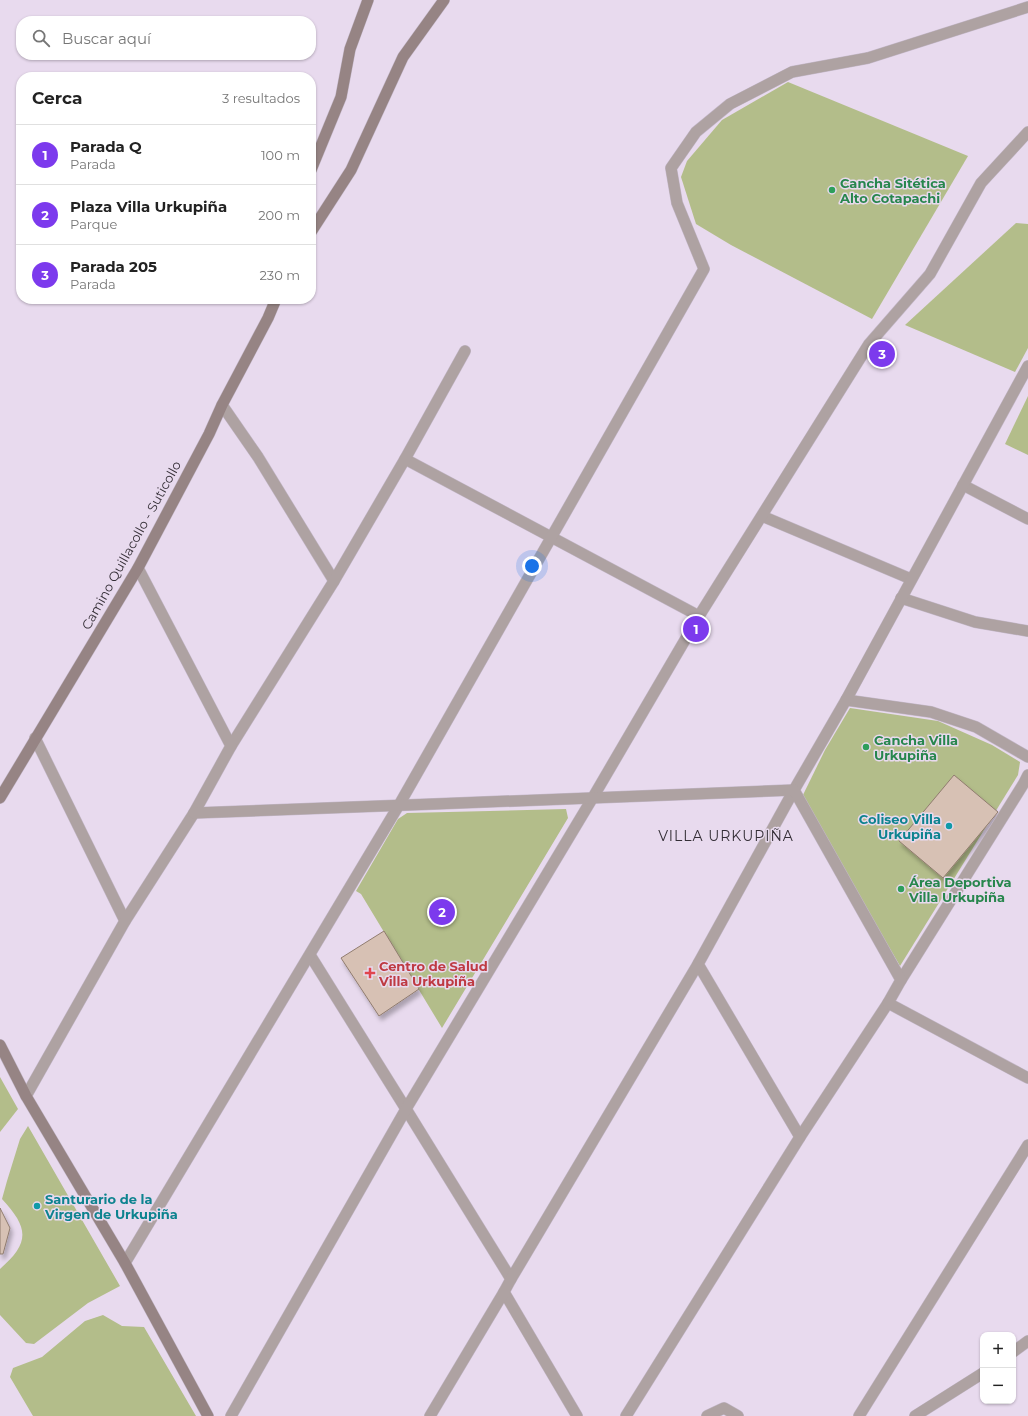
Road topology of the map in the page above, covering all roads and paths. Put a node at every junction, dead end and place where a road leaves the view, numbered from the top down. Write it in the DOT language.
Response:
graph roads {
  1 [pos="368,0"];
  2 [pos="444,0"];
  3 [pos="1028,7"];
  4 [pos="1028,132"];
  5 [pos="316,158"];
  6 [pos="316,224"];
  7 [pos="274,304"];
  8 [pos="465,351"];
  9 [pos="1028,366"];
  10 [pos="222,405"];
  11 [pos="405,459"];
  12 [pos="963,485"];
  13 [pos="762,516"];
  14 [pos="1028,518"];
  15 [pos="551,536"];
  16 [pos="138,568"];
  17 [pos="911,579"];
  18 [pos="334,581"];
  19 [pos="901,598"];
  20 [pos="699,616"];
  21 [pos="1028,631"];
  22 [pos="846,700"];
  23 [pos="35,738"];
  24 [pos="231,746"];
  25 [pos="1028,757"];
  26 [pos="1027,780"];
  27 [pos="794,790"];
  28 [pos="0,798"];
  29 [pos="592,799"];
  30 [pos="399,805"];
  31 [pos="194,813"];
  32 [pos="124,921"];
  33 [pos="310,955"];
  34 [pos="698,964"];
  35 [pos="901,980"];
  36 [pos="888,1003"];
  37 [pos="0,1045"];
  38 [pos="1028,1078"];
  39 [pos="26,1096"];
  40 [pos="406,1109"];
  41 [pos="800,1137"];
  42 [pos="1028,1145"];
  43 [pos="125,1263"];
  44 [pos="511,1279"];
  45 [pos="504,1292"];
  46 [pos="1028,1341"];
  47 [pos="1016,1350"];
  48 [pos="980,1375"];
  49 [pos="208,1416"];
  50 [pos="231,1416"];
  51 [pos="430,1416"];
  52 [pos="577,1416"];
  53 [pos="626,1416"];
  54 [pos="707,1416"];
  55 [pos="738,1416"];
  56 [pos="860,1416"];
  57 [pos="915,1416"];
  1 -- 5 [label="main road"];
  2 -- 6 [label="main road"];
  3 -- 15 [label="street"];
  4 -- 13 [label="street"];
  7 -- 10 [label="main road, Camino Quillacollo - Suticollo"];
  8 -- 11 [label="street"];
  9 -- 12 [label="street"];
  10 -- 16 [label="main road, Camino Quillacollo - Suticollo"];
  10 -- 18 [label="street"];
  11 -- 15 [label="street"];
  11 -- 18 [label="street"];
  12 -- 14 [label="street"];
  12 -- 17 [label="street"];
  13 -- 17 [label="street"];
  13 -- 20 [label="street"];
  15 -- 20 [label="street"];
  15 -- 30 [label="street"];
  16 -- 23 [label="main road, Camino Quillacollo - Suticollo"];
  16 -- 24 [label="street"];
  17 -- 19 [label="street"];
  18 -- 24 [label="street"];
  19 -- 21 [label="street"];
  19 -- 22 [label="street"];
  20 -- 29 [label="street"];
  22 -- 25 [label="street"];
  22 -- 27 [label="street"];
  23 -- 28 [label="main road, Camino Quillacollo - Suticollo"];
  23 -- 32 [label="street"];
  24 -- 31 [label="street"];
  26 -- 35 [label="street"];
  27 -- 29 [label="street"];
  27 -- 34 [label="street"];
  27 -- 35 [label="street"];
  29 -- 30 [label="street"];
  29 -- 40 [label="street"];
  30 -- 31 [label="street"];
  30 -- 33 [label="street"];
  31 -- 32 [label="street"];
  32 -- 39 [label="street"];
  33 -- 40 [label="street"];
  33 -- 43 [label="street"];
  34 -- 41 [label="street"];
  34 -- 44 [label="street"];
  35 -- 36 [label="street"];
  36 -- 38 [label="street"];
  36 -- 41 [label="street"];
  37 -- 39 [label="main road"];
  39 -- 43 [label="main road"];
  40 -- 44 [label="street"];
  40 -- 50 [label="street"];
  41 -- 53 [label="street"];
  42 -- 56 [label="street"];
  43 -- 49 [label="main road"];
  44 -- 45 [label="street"];
  45 -- 51 [label="street"];
  45 -- 52 [label="street"];
  46 -- 47 [label="street"];
  48 -- 57 [label="street"];
  54 -- 55 [label="street"];
}
